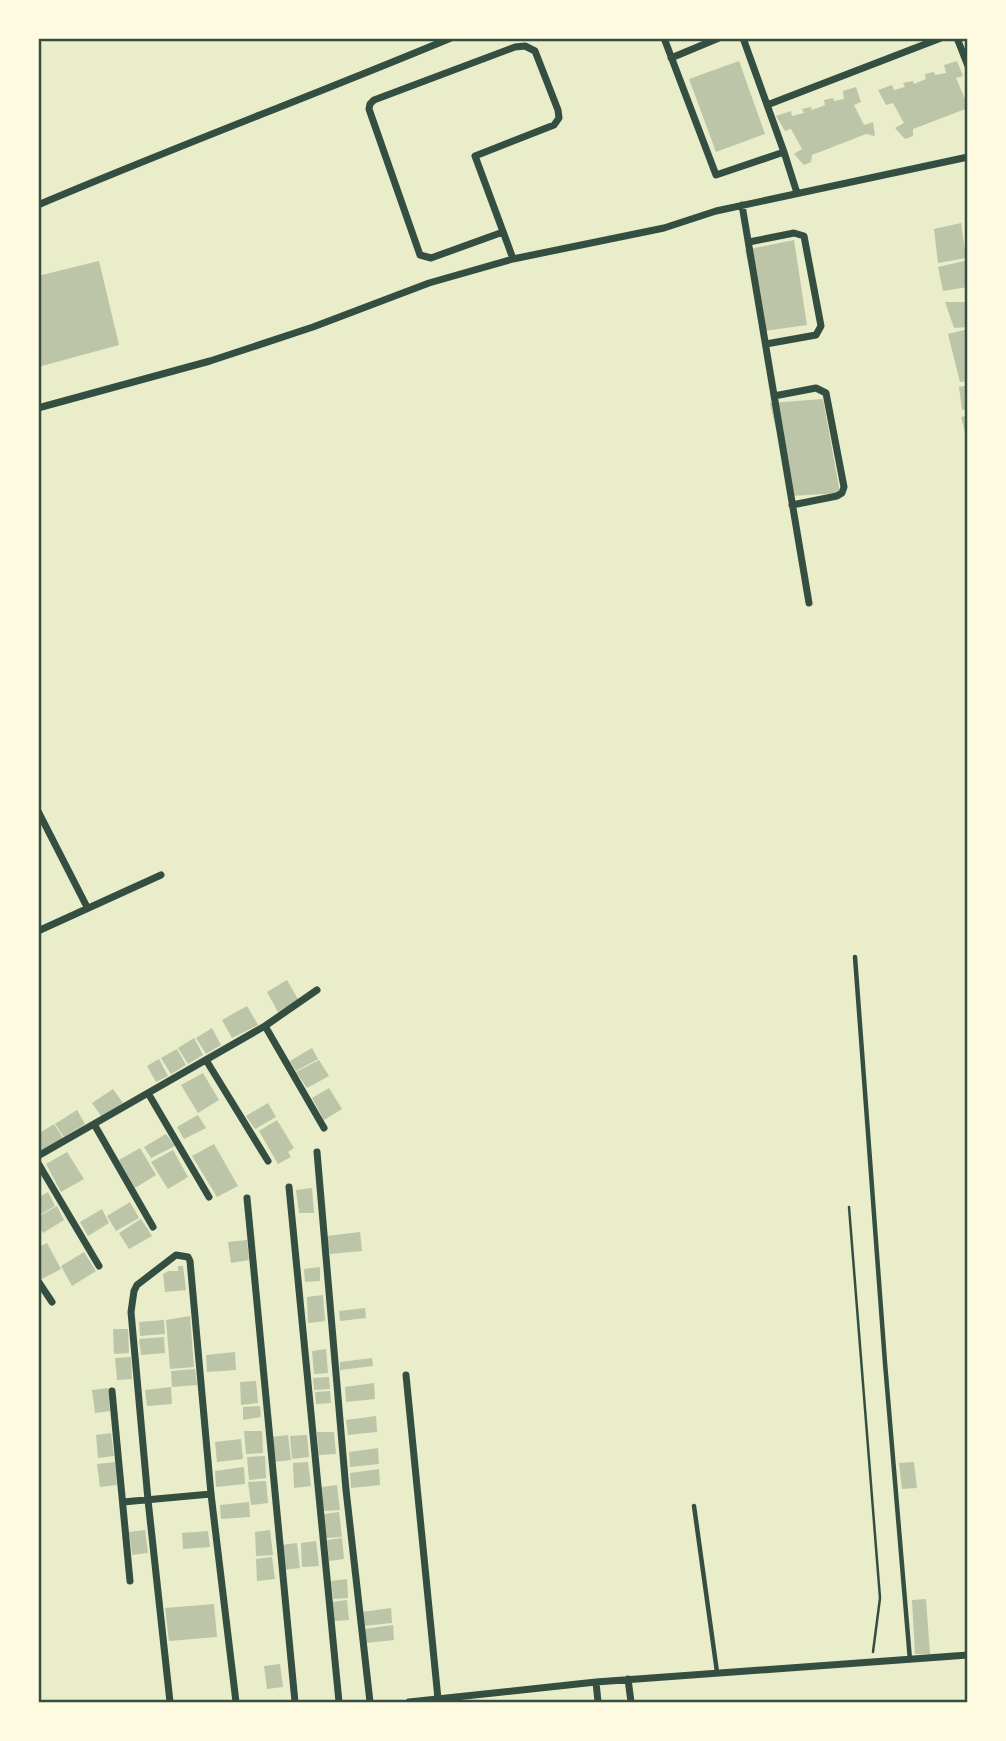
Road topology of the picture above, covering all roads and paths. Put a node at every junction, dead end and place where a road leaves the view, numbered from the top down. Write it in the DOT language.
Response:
graph roads {
  1 [pos="451,38"];
  2 [pos="664,38"];
  3 [pos="719,38"];
  4 [pos="743,38"];
  5 [pos="942,38"];
  6 [pos="957,38"];
  7 [pos="671,58"];
  8 [pos="968,66"];
  9 [pos="767,105"];
  10 [pos="784,152"];
  11 [pos="968,157"];
  12 [pos="797,193"];
  13 [pos="38,205"];
  14 [pos="743,205"];
  15 [pos="503,232"];
  16 [pos="749,242"];
  17 [pos="513,259"];
  18 [pos="766,344"];
  19 [pos="774,396"];
  20 [pos="38,408"];
  21 [pos="792,505"];
  22 [pos="809,603"];
  23 [pos="38,811"];
  24 [pos="160,875"];
  25 [pos="87,907"];
  26 [pos="38,931"];
  27 [pos="855,957"];
  28 [pos="317,990"];
  29 [pos="265,1026"];
  30 [pos="206,1060"];
  31 [pos="148,1093"];
  32 [pos="94,1124"];
  33 [pos="324,1128"];
  34 [pos="317,1152"];
  35 [pos="38,1156"];
  36 [pos="268,1161"];
  37 [pos="38,1163"];
  38 [pos="289,1187"];
  39 [pos="209,1196"];
  40 [pos="247,1198"];
  41 [pos="849,1207"];
  42 [pos="153,1227"];
  43 [pos="99,1266"];
  44 [pos="38,1281"];
  45 [pos="52,1302"];
  46 [pos="406,1375"];
  47 [pos="112,1391"];
  48 [pos="211,1493"];
  49 [pos="148,1500"];
  50 [pos="123,1502"];
  51 [pos="694,1506"];
  52 [pos="130,1581"];
  53 [pos="968,1655"];
  54 [pos="910,1660"];
  55 [pos="872,1662"];
  56 [pos="717,1673"];
  57 [pos="628,1679"];
  58 [pos="596,1682"];
  59 [pos="438,1699"];
  60 [pos="170,1703"];
  61 [pos="236,1703"];
  62 [pos="295,1703"];
  63 [pos="339,1703"];
  64 [pos="370,1703"];
  65 [pos="409,1703"];
  66 [pos="598,1703"];
  67 [pos="631,1703"];
  1 -- 13 [label="street"];
  2 -- 7 [label="street"];
  3 -- 7 [label="street"];
  4 -- 9 [label="street"];
  5 -- 9 [label="street"];
  6 -- 8 [label="street"];
  7 -- 10 [label="street"];
  9 -- 10 [label="street"];
  10 -- 12 [label="street"];
  11 -- 12 [label="street"];
  12 -- 14 [label="street"];
  14 -- 16 [label="street"];
  14 -- 17 [label="street"];
  15 -- 15 [label="street"];
  15 -- 17 [label="street"];
  16 -- 18 [label="street"];
  16 -- 18 [label="street"];
  17 -- 20 [label="street"];
  18 -- 19 [label="street"];
  19 -- 21 [label="street"];
  19 -- 21 [label="street"];
  21 -- 22 [label="street"];
  23 -- 25 [label="street"];
  24 -- 25 [label="street"];
  25 -- 26 [label="street"];
  27 -- 54 [label="lane"];
  28 -- 29 [label="street"];
  29 -- 30 [label="street"];
  29 -- 33 [label="street"];
  30 -- 31 [label="street"];
  30 -- 36 [label="street"];
  31 -- 32 [label="street"];
  31 -- 39 [label="street"];
  32 -- 35 [label="street"];
  32 -- 42 [label="street"];
  34 -- 64 [label="street"];
  37 -- 43 [label="street"];
  38 -- 63 [label="street"];
  40 -- 62 [label="street"];
  41 -- 55 [label="path"];
  44 -- 45 [label="street"];
  46 -- 59 [label="street"];
  47 -- 50 [label="street"];
  48 -- 49 [label="street"];
  48 -- 49 [label="street"];
  48 -- 61 [label="street"];
  49 -- 50 [label="street"];
  49 -- 60 [label="street"];
  50 -- 52 [label="street"];
  51 -- 56 [label="lane"];
  53 -- 54 [label="street"];
  54 -- 55 [label="street"];
  55 -- 56 [label="street"];
  56 -- 57 [label="street"];
  57 -- 58 [label="street"];
  57 -- 67 [label="street"];
  58 -- 59 [label="street"];
  58 -- 66 [label="street"];
  59 -- 65 [label="street"];
}
